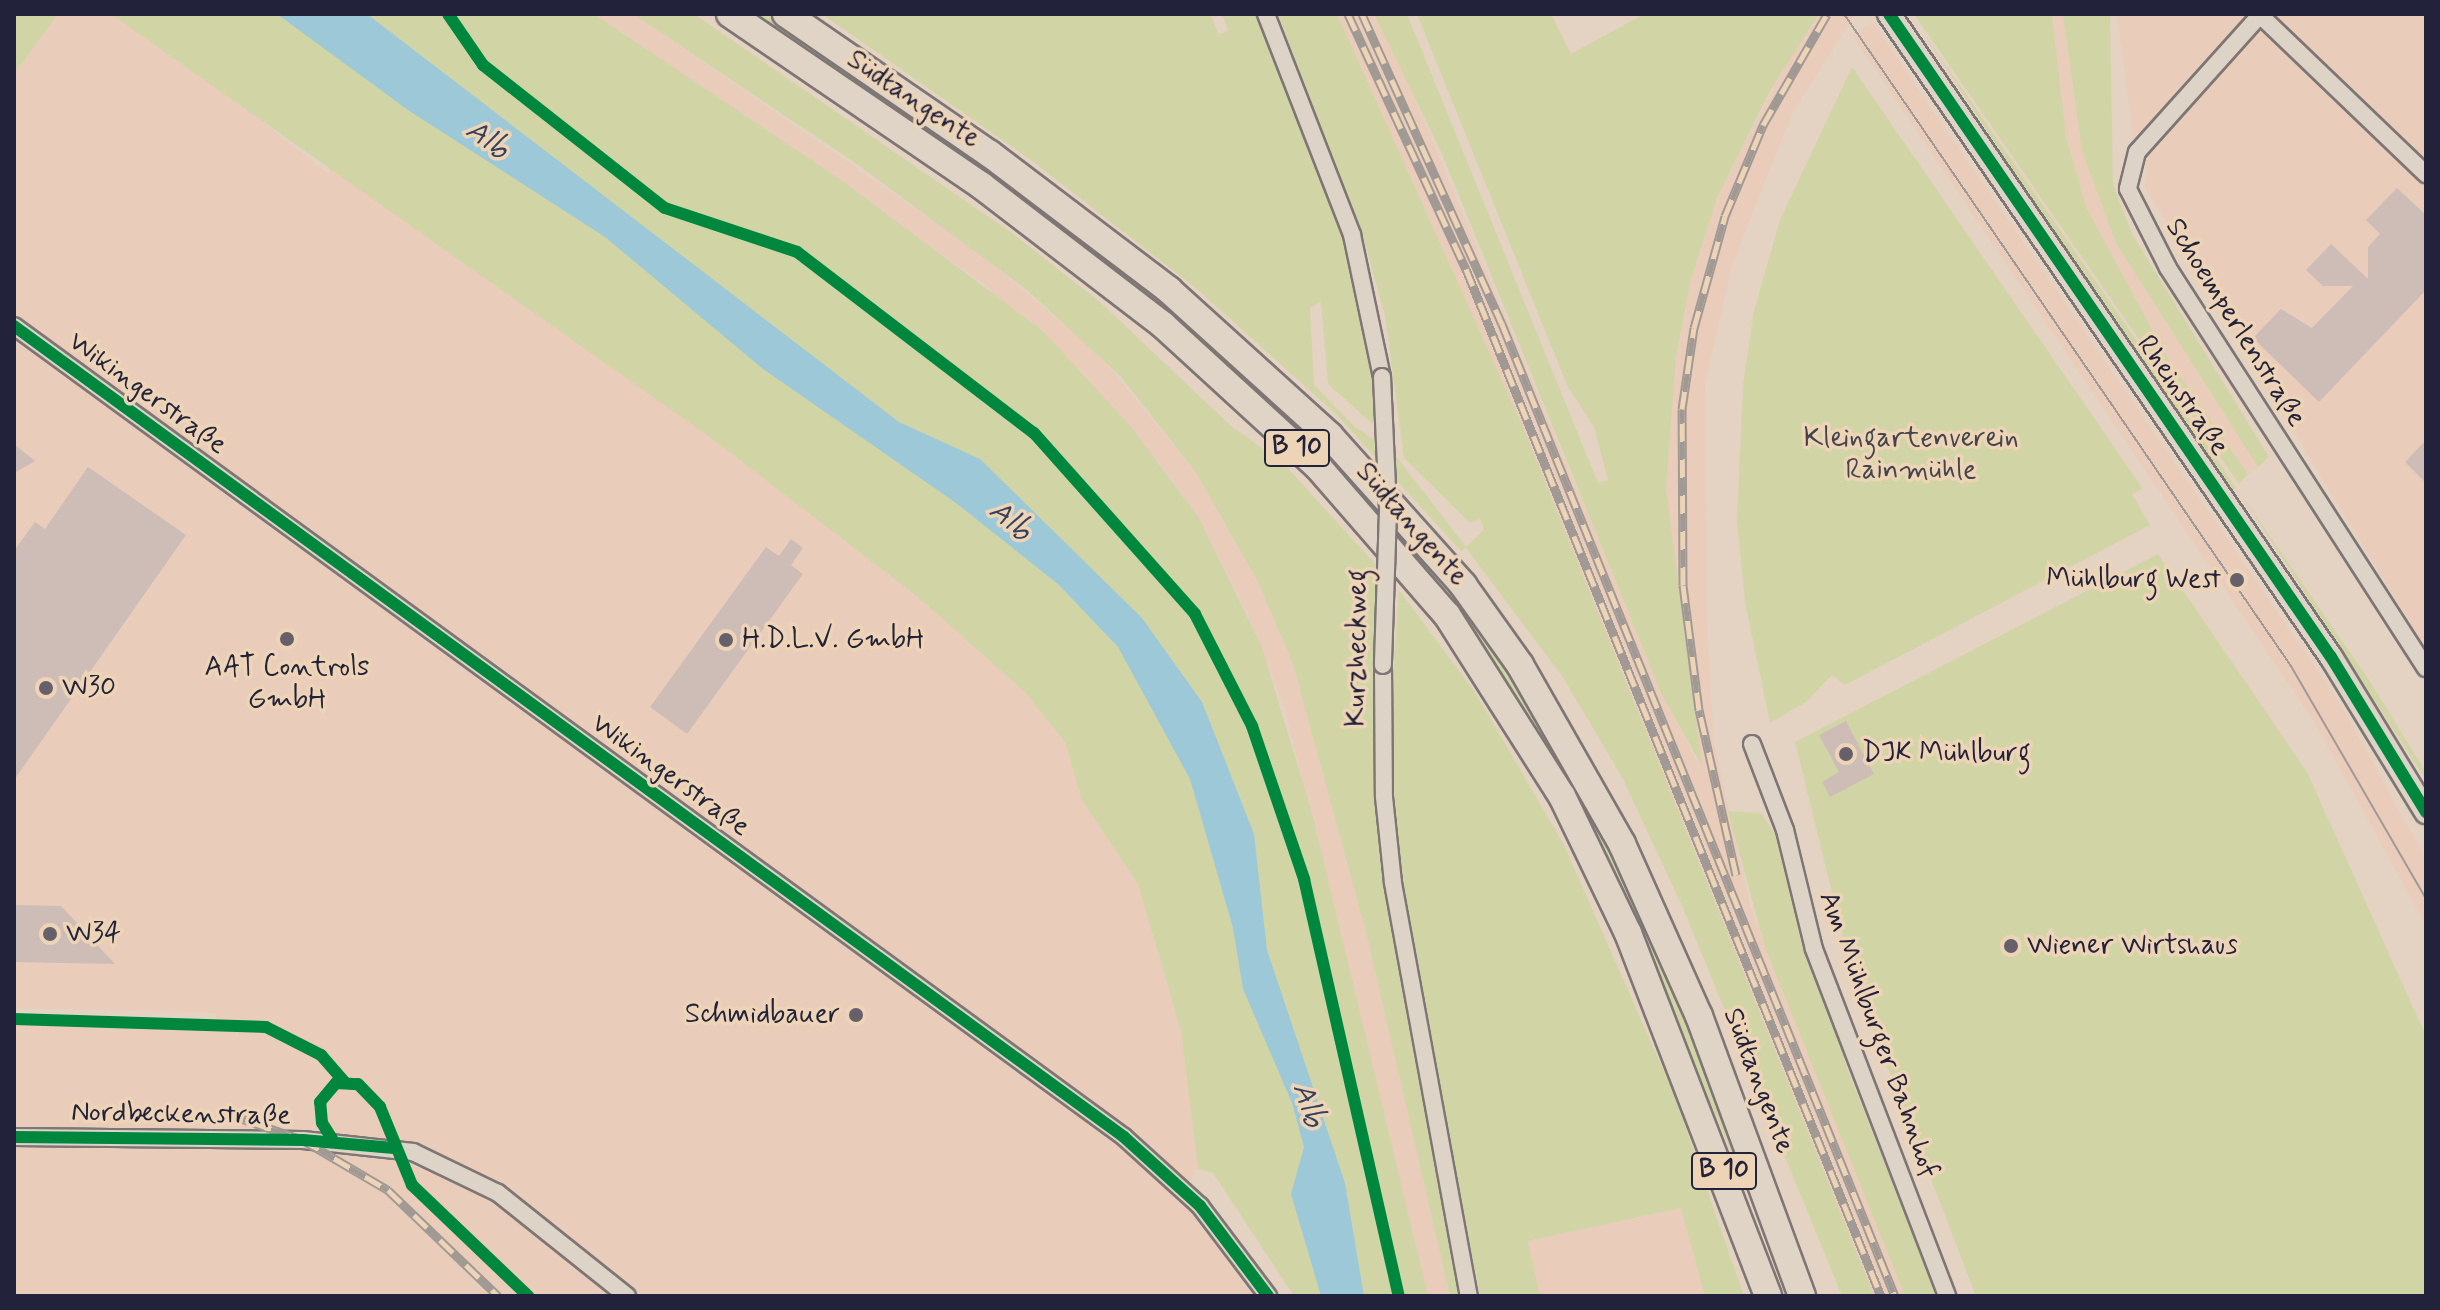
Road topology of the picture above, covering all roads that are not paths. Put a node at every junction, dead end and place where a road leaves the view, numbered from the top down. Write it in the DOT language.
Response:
graph roads {
  1 [pos="730,14"];
  2 [pos="786,14"];
  3 [pos="1266,14"];
  4 [pos="1889,14"];
  5 [pos="2260,15"];
  6 [pos="2426,174"];
  7 [pos="14,326"];
  8 [pos="2426,668"];
  9 [pos="1752,744"];
  10 [pos="2426,812"];
  11 [pos="14,1137"];
  12 [pos="1785,1244"];
  13 [pos="627,1296"];
  14 [pos="1268,1296"];
  15 [pos="1469,1296"];
  16 [pos="1768,1296"];
  17 [pos="1802,1296"];
  18 [pos="1821,1296"];
  19 [pos="1947,1296"];
  1 -- 16 [label="highway, Südtangente / B 10"];
  2 -- 12 [label="highway, Südtangente / B 10"];
  3 -- 15 [label="street, Kurzheckweg, bridge"];
  4 -- 10 [label="main road, Rheinstraße"];
  5 -- 6 [label="street, Schoemperlenstraße"];
  5 -- 8 [label="street, Schoemperlenstraße"];
  7 -- 14 [label="street, Wikingerstraße"];
  9 -- 19 [label="street, Am Mühlburger Bahnhof"];
  11 -- 13 [label="street, Nordbeckenstraße"];
  12 -- 17 [label="highway, Südtangente / B 10"];
  12 -- 18 [label="highway"];
}
